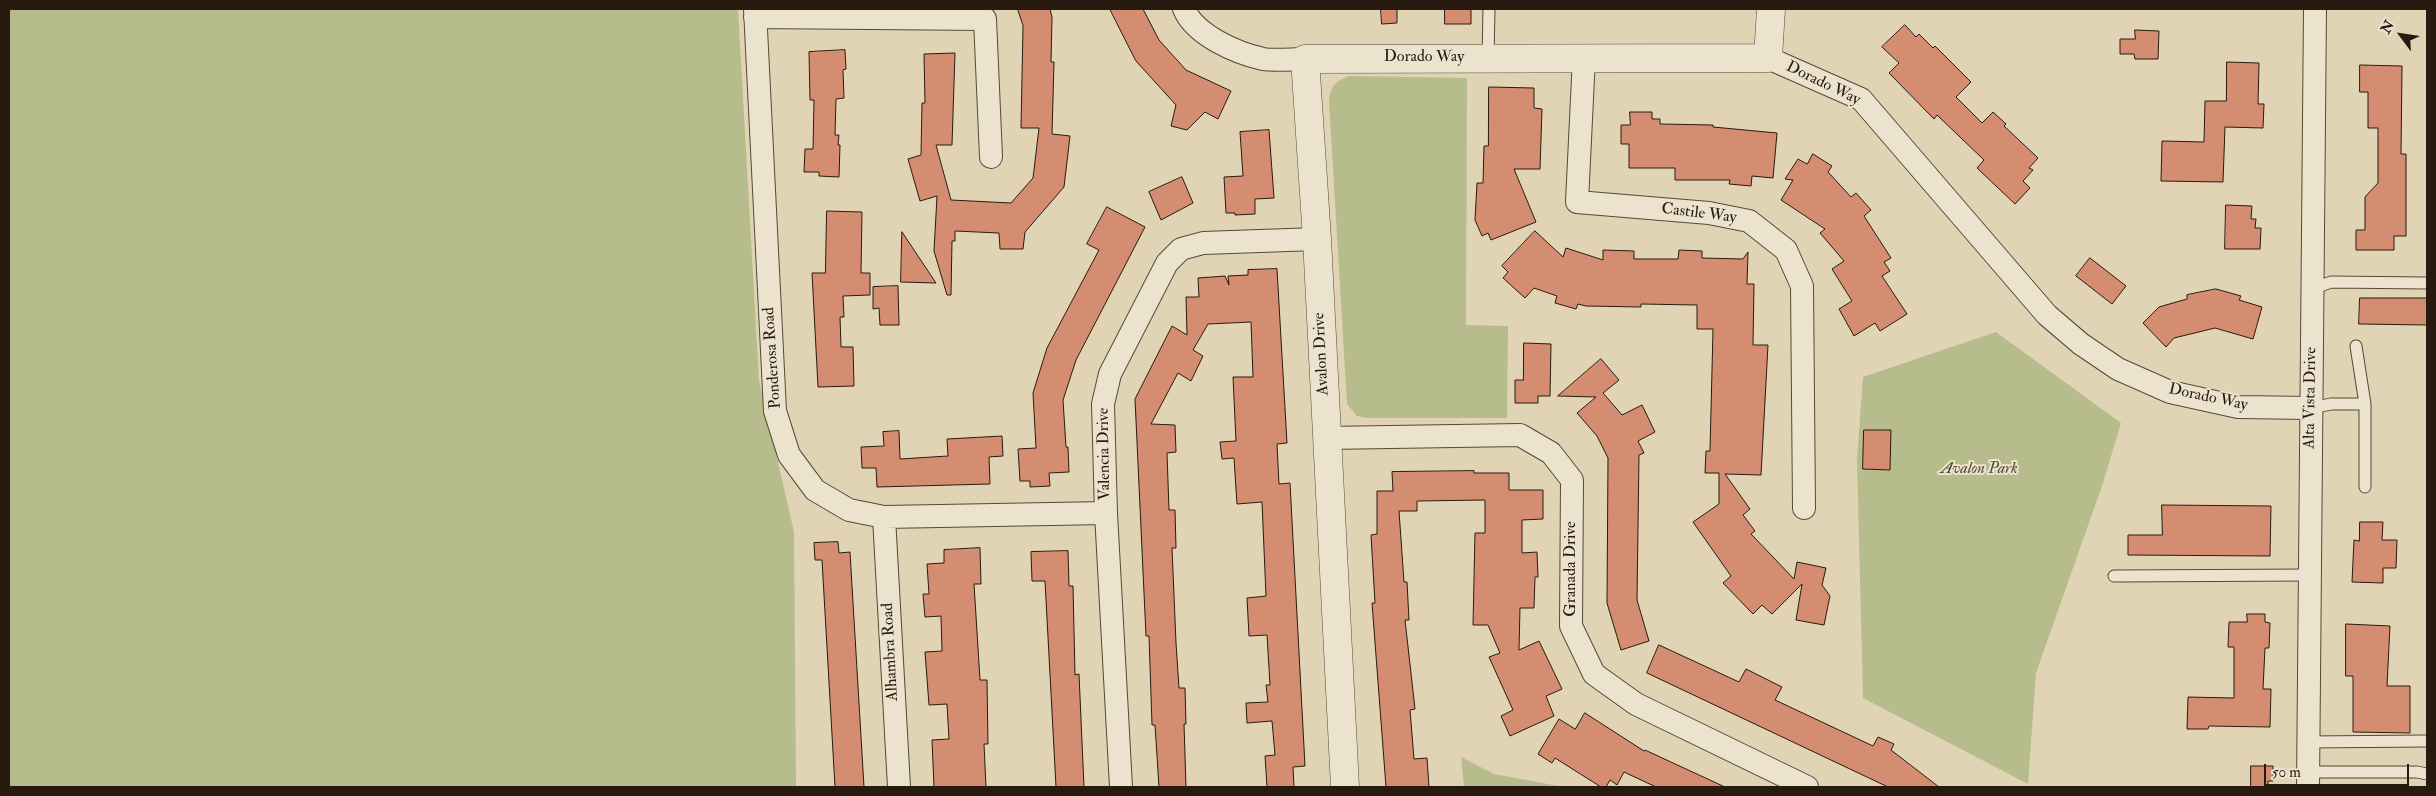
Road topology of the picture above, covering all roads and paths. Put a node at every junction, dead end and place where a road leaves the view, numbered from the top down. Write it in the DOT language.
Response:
graph roads {
  1 [pos="1184,9"];
  2 [pos="1488,9"];
  3 [pos="1771,9"];
  4 [pos="2315,9"];
  5 [pos="755,13"];
  6 [pos="1488,57"];
  7 [pos="1584,57"];
  8 [pos="1305,58"];
  9 [pos="1768,58"];
  10 [pos="992,157"];
  11 [pos="1317,239"];
  12 [pos="2427,283"];
  13 [pos="2312,289"];
  14 [pos="2356,346"];
  15 [pos="2365,404"];
  16 [pos="2311,408"];
  17 [pos="1326,438"];
  18 [pos="2365,487"];
  19 [pos="1804,508"];
  20 [pos="1106,513"];
  21 [pos="884,517"];
  22 [pos="2310,575"];
  23 [pos="2114,576"];
  24 [pos="2427,741"];
  25 [pos="2308,742"];
  26 [pos="2427,774"];
  27 [pos="2308,780"];
  28 [pos="899,787"];
  29 [pos="1121,787"];
  30 [pos="1345,787"];
  31 [pos="1807,787"];
  1 -- 8 [label="street"];
  2 -- 6 [label="lane"];
  3 -- 9 [label="street"];
  4 -- 13 [label="street, Alta Vista Drive"];
  5 -- 10 [label="street"];
  5 -- 21 [label="street, Ponderosa Road"];
  6 -- 7 [label="street, Dorado Way"];
  6 -- 8 [label="street, Dorado Way"];
  7 -- 9 [label="street, Dorado Way"];
  7 -- 19 [label="street, Castile Way"];
  8 -- 11 [label="street, Avalon Drive"];
  9 -- 16 [label="street, Dorado Way"];
  11 -- 17 [label="street, Avalon Drive"];
  11 -- 20 [label="street, Valencia Drive"];
  12 -- 13 [label="lane"];
  13 -- 16 [label="street, Alta Vista Drive"];
  14 -- 15 [label="lane"];
  15 -- 16 [label="lane"];
  15 -- 18 [label="lane"];
  16 -- 22 [label="street, Alta Vista Drive"];
  17 -- 30 [label="street, Avalon Drive"];
  17 -- 31 [label="street, Granada Drive"];
  20 -- 21 [label="street, Ponderosa Road"];
  20 -- 29 [label="street, Valencia Drive"];
  21 -- 28 [label="street, Alhambra Road"];
  22 -- 23 [label="lane"];
  22 -- 25 [label="street, Alta Vista Drive"];
  24 -- 25 [label="lane"];
  25 -- 27 [label="street, Alta Vista Drive"];
  26 -- 27 [label="lane"];
}
